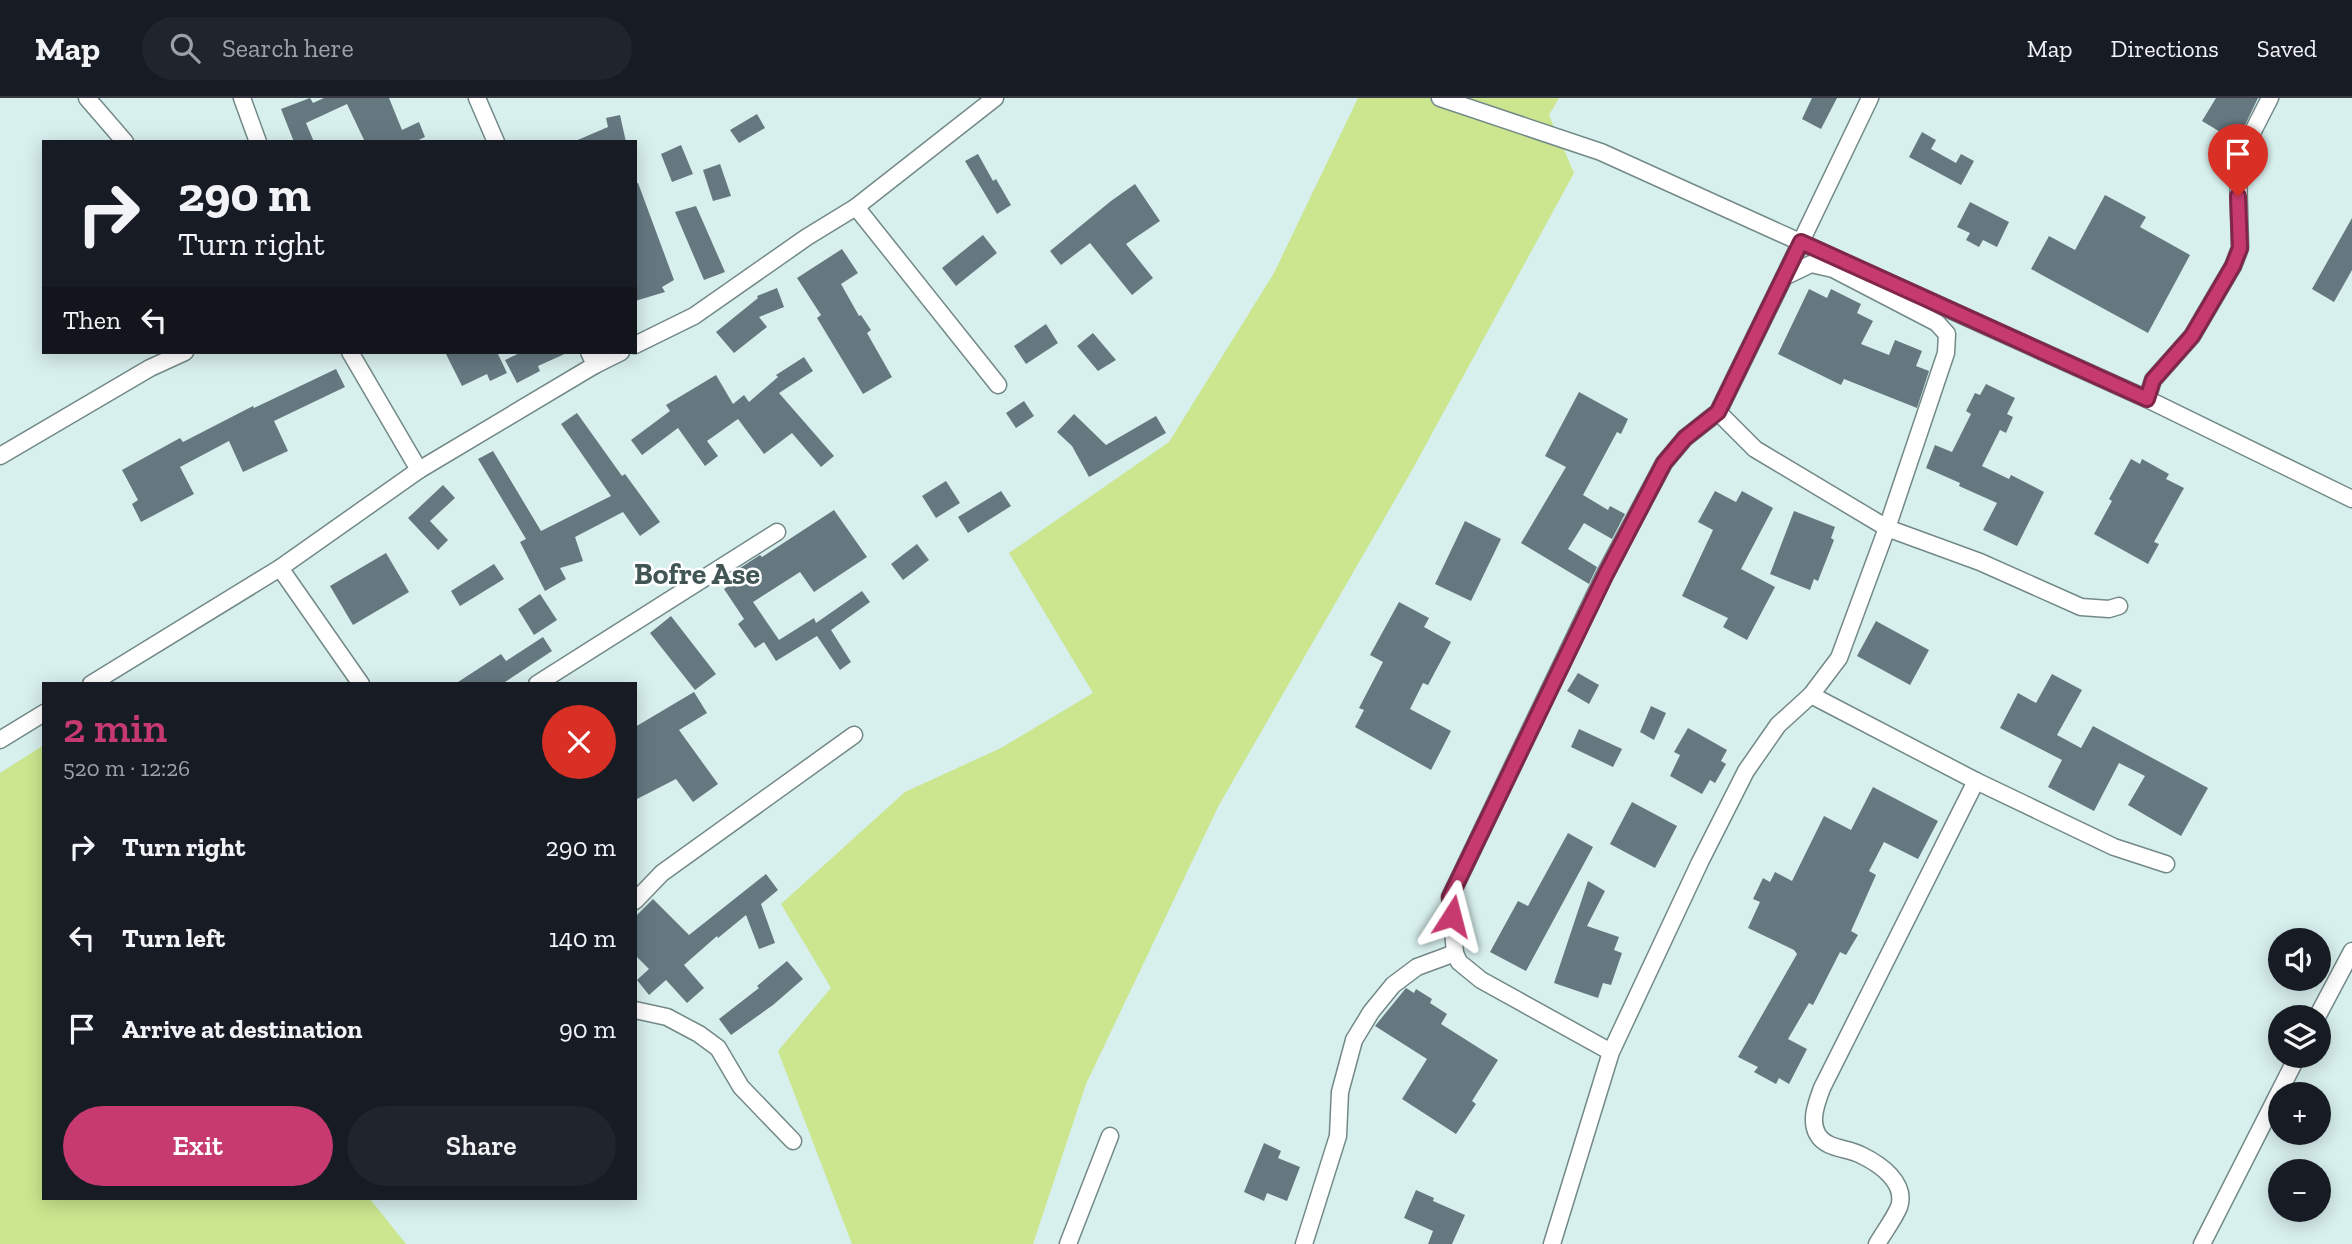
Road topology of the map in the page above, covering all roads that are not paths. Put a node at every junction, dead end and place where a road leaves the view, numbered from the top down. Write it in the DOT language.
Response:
graph roads {
  1 [pos="87,98"];
  2 [pos="242,98"];
  3 [pos="477,98"];
  4 [pos="995,98"];
  5 [pos="1440,98"];
  6 [pos="1870,98"];
  7 [pos="2270,98"];
  8 [pos="123,140"];
  9 [pos="257,140"];
  10 [pos="495,140"];
  11 [pos="856,207"];
  12 [pos="1801,242"];
  13 [pos="1784,276"];
  14 [pos="637,344"];
  15 [pos="181,354"];
  16 [pos="351,354"];
  17 [pos="611,354"];
  18 [pos="592,358"];
  19 [pos="998,385"];
  20 [pos="2147,399"];
  21 [pos="1718,412"];
  22 [pos="1,454"];
  23 [pos="419,470"];
  24 [pos="2352,499"];
  25 [pos="1887,528"];
  26 [pos="777,532"];
  27 [pos="280,568"];
  28 [pos="2119,606"];
  29 [pos="94,682"];
  30 [pos="359,682"];
  31 [pos="540,682"];
  32 [pos="1811,695"];
  33 [pos="42,714"];
  34 [pos="855,735"];
  35 [pos="0,740"];
  36 [pos="1976,780"];
  37 [pos="2166,864"];
  38 [pos="637,899"];
  39 [pos="2352,951"];
  40 [pos="1455,953"];
  41 [pos="2323,1005"];
  42 [pos="637,1010"];
  43 [pos="1611,1052"];
  44 [pos="2291,1068"];
  45 [pos="1110,1136"];
  46 [pos="793,1141"];
  47 [pos="1068,1244"];
  48 [pos="1304,1244"];
  49 [pos="1552,1244"];
  50 [pos="1877,1244"];
  51 [pos="2202,1244"];
  1 -- 8 [label="street"];
  2 -- 9 [label="street"];
  3 -- 10 [label="street"];
  4 -- 11 [label="street"];
  5 -- 12 [label="street"];
  6 -- 12 [label="street"];
  7 -- 20 [label="street"];
  11 -- 14 [label="street"];
  11 -- 19 [label="street"];
  12 -- 13 [label="street"];
  12 -- 20 [label="street"];
  13 -- 21 [label="street"];
  13 -- 25 [label="street"];
  15 -- 22 [label="street"];
  16 -- 23 [label="street"];
  17 -- 18 [label="street"];
  18 -- 23 [label="street"];
  20 -- 24 [label="street"];
  21 -- 25 [label="street"];
  21 -- 40 [label="street"];
  23 -- 27 [label="street"];
  25 -- 28 [label="street"];
  25 -- 32 [label="street"];
  26 -- 31 [label="street"];
  27 -- 29 [label="street"];
  27 -- 30 [label="street"];
  32 -- 36 [label="street"];
  32 -- 43 [label="street"];
  33 -- 35 [label="street"];
  34 -- 38 [label="street"];
  36 -- 37 [label="street"];
  36 -- 50 [label="street"];
  39 -- 41 [label="street"];
  40 -- 43 [label="street"];
  40 -- 48 [label="street"];
  42 -- 46 [label="street"];
  43 -- 49 [label="street"];
  44 -- 51 [label="street"];
  45 -- 47 [label="street"];
}
